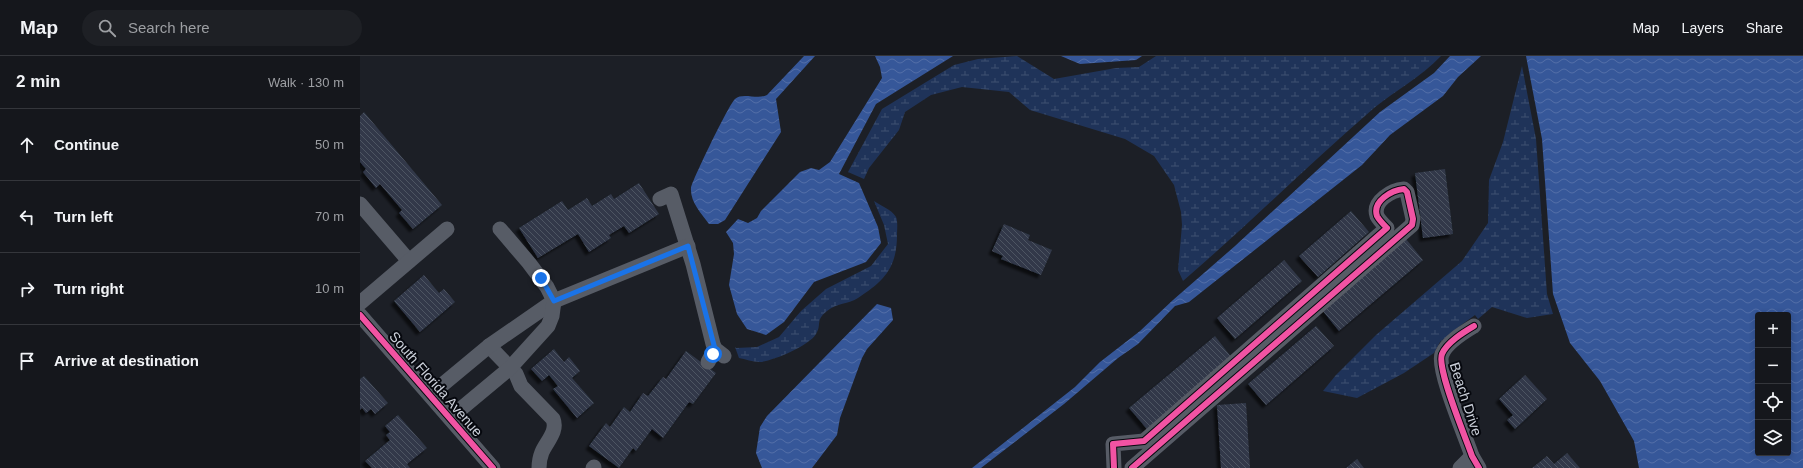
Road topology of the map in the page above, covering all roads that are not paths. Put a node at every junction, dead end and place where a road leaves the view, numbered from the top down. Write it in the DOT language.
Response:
graph roads {
  1 [pos="660,199"];
  2 [pos="360,204"];
  3 [pos="447,229"];
  4 [pos="500,229"];
  5 [pos="688,246"];
  6 [pos="409,261"];
  7 [pos="554,301"];
  8 [pos="360,303"];
  9 [pos="360,315"];
  10 [pos="1474,326"];
  11 [pos="489,346"];
  12 [pos="716,356"];
  13 [pos="510,368"];
  14 [pos="430,395"];
  15 [pos="450,418"];
  16 [pos="1475,462"];
  17 [pos="493,468"];
  18 [pos="539,468"];
  19 [pos="1114,468"];
  20 [pos="1132,468"];
  21 [pos="1460,468"];
  1 -- 5 [label="street"];
  2 -- 6 [label="street"];
  3 -- 6 [label="street"];
  4 -- 7 [label="street"];
  5 -- 7 [label="street"];
  5 -- 12 [label="street"];
  6 -- 8 [label="street"];
  7 -- 11 [label="street"];
  7 -- 13 [label="street"];
  9 -- 14 [label="street, South Florida Avenue"];
  10 -- 16 [label="street, Beach Drive"];
  11 -- 13 [label="street"];
  11 -- 14 [label="street"];
  13 -- 15 [label="street"];
  13 -- 18 [label="street"];
  14 -- 15 [label="street, South Florida Avenue"];
  15 -- 17 [label="street, South Florida Avenue"];
  16 -- 21 [label="street"];
  19 -- 20 [label="street"];
}
